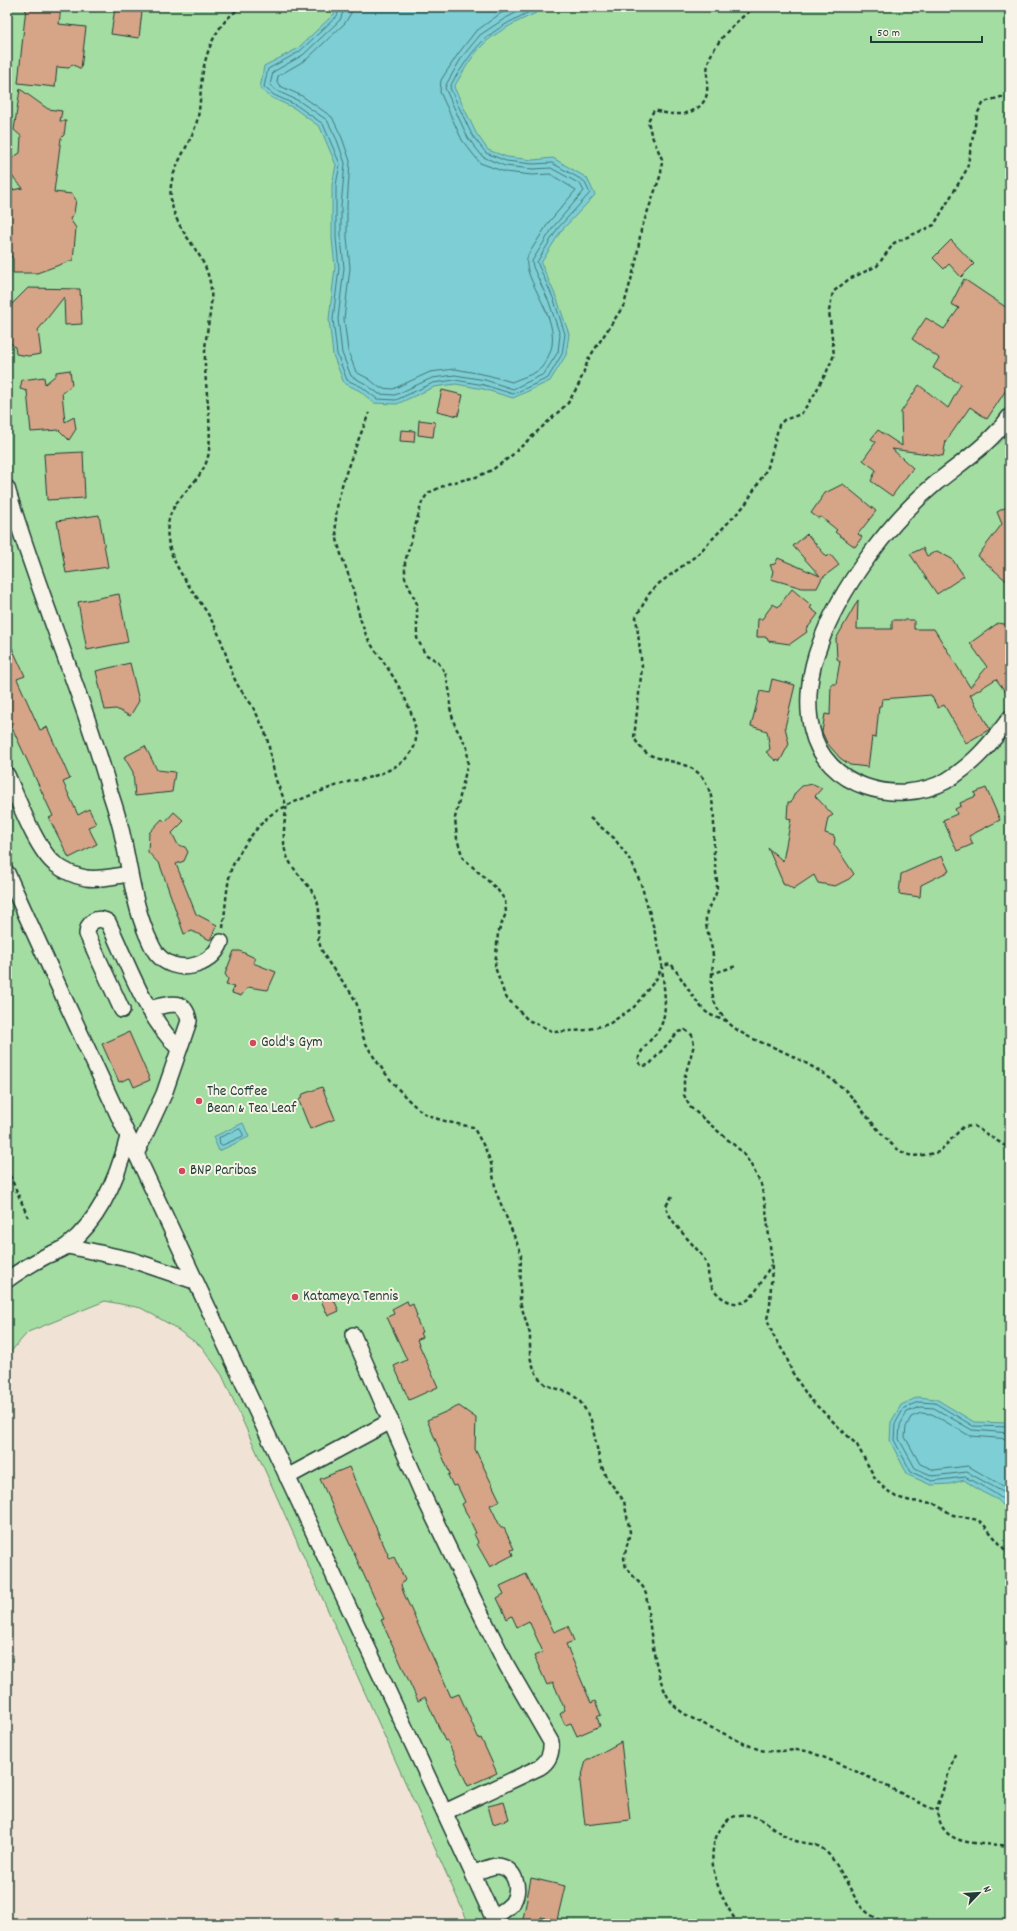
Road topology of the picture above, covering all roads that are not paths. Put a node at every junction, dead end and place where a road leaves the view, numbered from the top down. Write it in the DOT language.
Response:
graph roads {
  1 [pos="1010,416"];
  2 [pos="7,488"];
  3 [pos="1010,718"];
  4 [pos="7,776"];
  5 [pos="7,873"];
  6 [pos="129,874"];
  7 [pos="220,942"];
  8 [pos="149,1009"];
  9 [pos="122,1010"];
  10 [pos="179,1049"];
  11 [pos="128,1137"];
  12 [pos="136,1154"];
  13 [pos="68,1246"];
  14 [pos="7,1280"];
  15 [pos="194,1281"];
  16 [pos="353,1335"];
  17 [pos="391,1421"];
  18 [pos="287,1477"];
  19 [pos="445,1812"];
  20 [pos="474,1873"];
  21 [pos="494,1920"];
  1 -- 3 [label="street"];
  2 -- 6 [label="street"];
  4 -- 6 [label="street"];
  5 -- 11 [label="street"];
  6 -- 7 [label="street"];
  8 -- 9 [label="street"];
  8 -- 10 [label="street"];
  8 -- 10 [label="street"];
  10 -- 12 [label="street"];
  11 -- 12 [label="street"];
  11 -- 13 [label="street"];
  12 -- 15 [label="street"];
  13 -- 14 [label="street"];
  13 -- 15 [label="street"];
  15 -- 18 [label="street"];
  16 -- 17 [label="street"];
  17 -- 18 [label="street"];
  17 -- 19 [label="street"];
  18 -- 19 [label="street"];
  19 -- 20 [label="street"];
  20 -- 21 [label="street"];
  20 -- 21 [label="street"];
}
